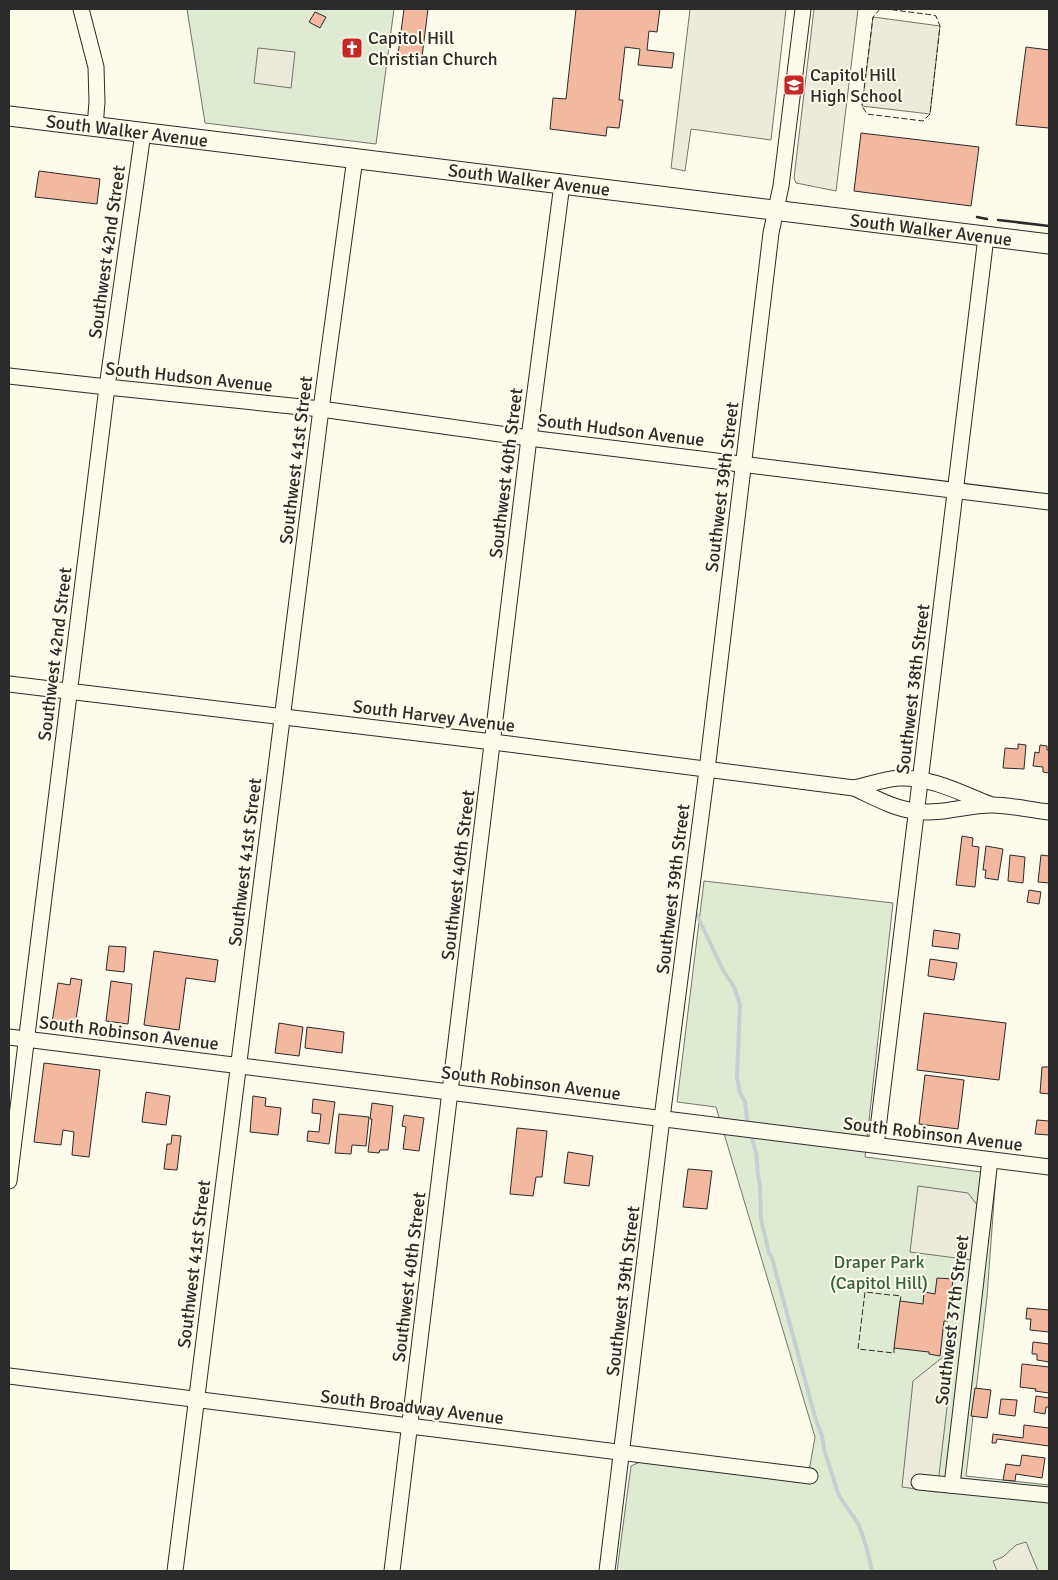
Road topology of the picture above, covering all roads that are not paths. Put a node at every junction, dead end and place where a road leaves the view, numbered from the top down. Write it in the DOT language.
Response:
graph roads {
  1 [pos="81,9"];
  2 [pos="803,9"];
  3 [pos="9,116"];
  4 [pos="95,127"];
  5 [pos="142,133"];
  6 [pos="355,158"];
  7 [pos="562,184"];
  8 [pos="776,211"];
  9 [pos="986,237"];
  10 [pos="1049,244"];
  11 [pos="9,376"];
  12 [pos="107,387"];
  13 [pos="321,409"];
  14 [pos="529,438"];
  15 [pos="744,464"];
  16 [pos="956,491"];
  17 [pos="1049,502"];
  18 [pos="9,684"];
  19 [pos="69,692"];
  20 [pos="282,717"];
  21 [pos="493,742"];
  22 [pos="708,770"];
  23 [pos="921,780"];
  24 [pos="854,788"];
  25 [pos="992,805"];
  26 [pos="917,812"];
  27 [pos="1049,812"];
  28 [pos="9,1037"];
  29 [pos="26,1039"];
  30 [pos="238,1066"];
  31 [pos="450,1092"];
  32 [pos="662,1118"];
  33 [pos="876,1145"];
  34 [pos="990,1160"];
  35 [pos="1049,1167"];
  36 [pos="9,1181"];
  37 [pos="9,1376"];
  38 [pos="197,1400"];
  39 [pos="410,1426"];
  40 [pos="622,1451"];
  41 [pos="810,1476"];
  42 [pos="919,1482"];
  43 [pos="952,1485"];
  44 [pos="1049,1495"];
  45 [pos="176,1571"];
  46 [pos="392,1571"];
  47 [pos="606,1571"];
  1 -- 4 [label="street"];
  2 -- 8 [label="street, Southwest 39th Street"];
  3 -- 4 [label="main road, South Walker Avenue"];
  4 -- 5 [label="main road, South Walker Avenue"];
  5 -- 6 [label="main road, South Walker Avenue"];
  5 -- 12 [label="street, Southwest 42nd Street"];
  6 -- 7 [label="main road, South Walker Avenue"];
  6 -- 13 [label="street, Southwest 41st Street"];
  7 -- 8 [label="main road, South Walker Avenue"];
  7 -- 14 [label="street, Southwest 40th Street"];
  8 -- 9 [label="main road, South Walker Avenue"];
  8 -- 15 [label="street, Southwest 39th Street"];
  9 -- 10 [label="main road, South Walker Avenue"];
  9 -- 16 [label="street, Southwest 38th Street"];
  11 -- 12 [label="street, South Hudson Avenue"];
  12 -- 13 [label="street, South Hudson Avenue"];
  12 -- 19 [label="street, Southwest 42nd Street"];
  13 -- 14 [label="street, South Hudson Avenue"];
  13 -- 20 [label="street, Southwest 41st Street"];
  14 -- 15 [label="street, South Hudson Avenue"];
  14 -- 21 [label="street, Southwest 40th Street"];
  15 -- 16 [label="street, South Hudson Avenue"];
  15 -- 22 [label="street, Southwest 39th Street"];
  16 -- 17 [label="street, South Hudson Avenue"];
  16 -- 23 [label="street, Southwest 38th Street"];
  18 -- 19 [label="street, South Harvey Avenue"];
  19 -- 20 [label="street, South Harvey Avenue"];
  19 -- 29 [label="street, Southwest 42nd Street"];
  20 -- 21 [label="street, South Harvey Avenue"];
  20 -- 30 [label="street, Southwest 41st Street"];
  21 -- 22 [label="street, South Harvey Avenue"];
  21 -- 31 [label="street, Southwest 40th Street"];
  22 -- 24 [label="street, South Harvey Avenue"];
  22 -- 32 [label="street, Southwest 39th Street"];
  23 -- 24 [label="street, South Harvey Avenue"];
  23 -- 25 [label="street, South Harvey Avenue"];
  23 -- 26 [label="street, Southwest 38th Street"];
  24 -- 26 [label="street, South Harvey Avenue"];
  25 -- 26 [label="street, South Harvey Avenue"];
  25 -- 27 [label="street, South Harvey Avenue"];
  26 -- 33 [label="street, Southwest 38th Street"];
  28 -- 29 [label="street, South Robinson Avenue"];
  29 -- 30 [label="street, South Robinson Avenue"];
  29 -- 36 [label="street, Southwest 42nd Street"];
  30 -- 31 [label="street, South Robinson Avenue"];
  30 -- 38 [label="street, Southwest 41st Street"];
  31 -- 32 [label="street, South Robinson Avenue"];
  31 -- 39 [label="street, Southwest 40th Street"];
  32 -- 33 [label="street, South Robinson Avenue"];
  32 -- 40 [label="street, Southwest 39th Street"];
  33 -- 34 [label="street, South Robinson Avenue"];
  34 -- 35 [label="street, South Robinson Avenue"];
  34 -- 43 [label="street, Southwest 37th Street"];
  37 -- 38 [label="street, South Broadway Avenue"];
  38 -- 39 [label="street, South Broadway Avenue"];
  38 -- 45 [label="street, Southwest 41st Street"];
  39 -- 40 [label="street, South Broadway Avenue"];
  39 -- 46 [label="street, Southwest 40th Street"];
  40 -- 41 [label="street, South Broadway Avenue"];
  40 -- 47 [label="street, Southwest 39th Street"];
  42 -- 43 [label="street"];
  43 -- 44 [label="street"];
}
